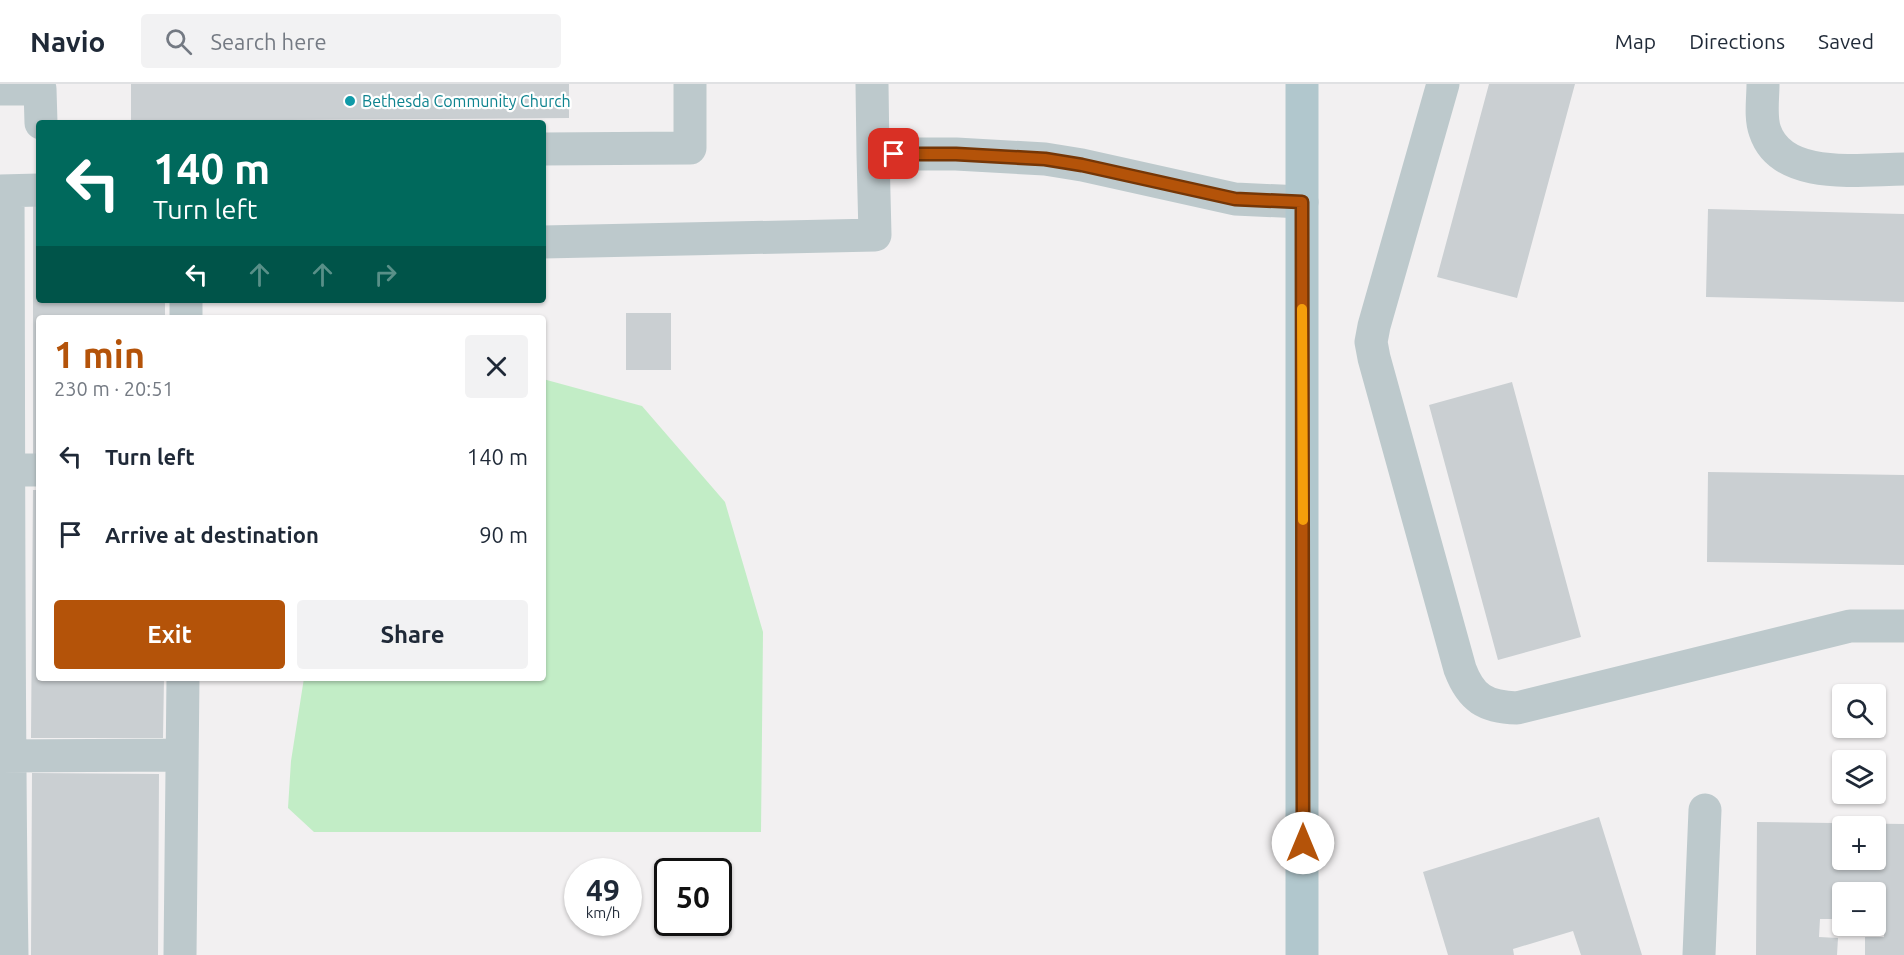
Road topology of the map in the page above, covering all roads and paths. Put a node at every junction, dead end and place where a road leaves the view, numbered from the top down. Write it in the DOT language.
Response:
graph roads {
  1 [pos="690,84"];
  2 [pos="872,84"];
  3 [pos="1302,84"];
  4 [pos="1443,84"];
  5 [pos="1763,84"];
  6 [pos="40,87"];
  7 [pos="0,89"];
  8 [pos="41,120"];
  9 [pos="546,149"];
  10 [pos="873,154"];
  11 [pos="1904,169"];
  12 [pos="16,191"];
  13 [pos="1302,202"];
  14 [pos="546,242"];
  15 [pos="16,470"];
  16 [pos="1904,626"];
  17 [pos="183,681"];
  18 [pos="182,755"];
  19 [pos="4,756"];
  20 [pos="1705,810"];
  21 [pos="12,955"];
  22 [pos="180,955"];
  23 [pos="1302,955"];
  24 [pos="1699,955"];
  1 -- 9 [label="lane"];
  2 -- 10 [label="lane"];
  3 -- 13 [label="main road"];
  4 -- 16 [label="lane"];
  5 -- 11 [label="lane"];
  6 -- 7 [label="lane"];
  6 -- 8 [label="lane"];
  10 -- 13 [label="lane"];
  10 -- 14 [label="lane"];
  12 -- 15 [label="lane"];
  13 -- 23 [label="main road"];
  15 -- 19 [label="lane"];
  17 -- 18 [label="lane"];
  18 -- 19 [label="lane"];
  18 -- 22 [label="lane"];
  19 -- 21 [label="lane"];
  20 -- 24 [label="lane"];
}
